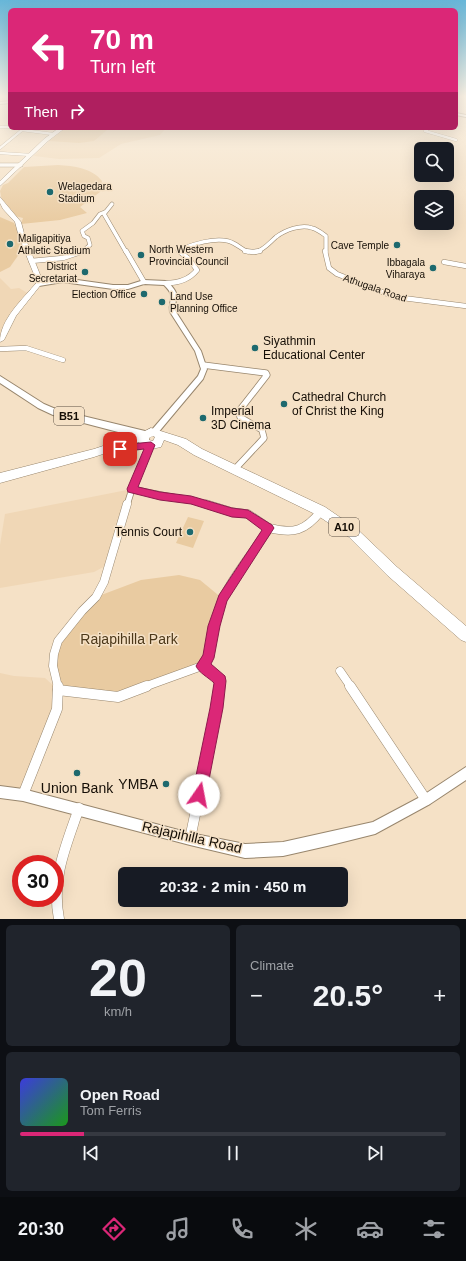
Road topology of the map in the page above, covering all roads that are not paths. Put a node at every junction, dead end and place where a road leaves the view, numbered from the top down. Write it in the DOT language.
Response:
graph roads {
  1 [pos="11,139"];
  2 [pos="46,139"];
  3 [pos="452,139"];
  4 [pos="456,140"];
  5 [pos="0,148"];
  6 [pos="0,153"];
  7 [pos="29,155"];
  8 [pos="0,165"];
  9 [pos="19,165"];
  10 [pos="0,180"];
  11 [pos="0,184"];
  12 [pos="0,199"];
  13 [pos="112,204"];
  14 [pos="105,212"];
  15 [pos="31,261"];
  16 [pos="444,262"];
  17 [pos="466,266"];
  18 [pos="144,282"];
  19 [pos="166,283"];
  20 [pos="39,284"];
  21 [pos="466,306"];
  22 [pos="0,340"];
  23 [pos="0,349"];
  24 [pos="63,360"];
  25 [pos="203,365"];
  26 [pos="0,379"];
  27 [pos="151,439"];
  28 [pos="235,469"];
  29 [pos="0,478"];
  30 [pos="132,489"];
  31 [pos="321,511"];
  32 [pos="269,528"];
  33 [pos="466,635"];
  34 [pos="202,666"];
  35 [pos="340,671"];
  36 [pos="58,690"];
  37 [pos="466,774"];
  38 [pos="0,792"];
  39 [pos="23,795"];
  40 [pos="426,800"];
  41 [pos="79,808"];
  42 [pos="190,839"];
  43 [pos="59,919"];
  1 -- 5 [label="street"];
  2 -- 7 [label="highway"];
  3 -- 4 [label="street"];
  6 -- 7 [label="street"];
  7 -- 9 [label="highway"];
  8 -- 9 [label="street"];
  9 -- 10 [label="highway"];
  9 -- 11 [label="highway"];
  12 -- 15 [label="main road"];
  13 -- 14 [label="street"];
  14 -- 15 [label="street"];
  14 -- 18 [label="street"];
  15 -- 20 [label="main road"];
  16 -- 17 [label="street"];
  18 -- 19 [label="street"];
  18 -- 20 [label="street"];
  19 -- 21 [label="street, Athugala Road"];
  19 -- 25 [label="street"];
  20 -- 22 [label="main road"];
  23 -- 24 [label="street"];
  25 -- 27 [label="street"];
  25 -- 28 [label="street"];
  26 -- 27 [label="main road, B51"];
  27 -- 28 [label="highway, A10"];
  27 -- 29 [label="highway, A10"];
  27 -- 30 [label="street"];
  28 -- 31 [label="highway, A10"];
  30 -- 32 [label="street"];
  30 -- 36 [label="street"];
  31 -- 32 [label="street"];
  31 -- 33 [label="highway, A10"];
  32 -- 34 [label="street"];
  34 -- 36 [label="street"];
  34 -- 42 [label="street"];
  35 -- 40 [label="street"];
  36 -- 39 [label="street"];
  37 -- 40 [label="street, Rajapihilla Road"];
  38 -- 39 [label="street, Rajapihilla Road"];
  39 -- 41 [label="street, Rajapihilla Road"];
  40 -- 42 [label="street, Rajapihilla Road"];
  41 -- 42 [label="street, Rajapihilla Road"];
  41 -- 43 [label="street"];
}
